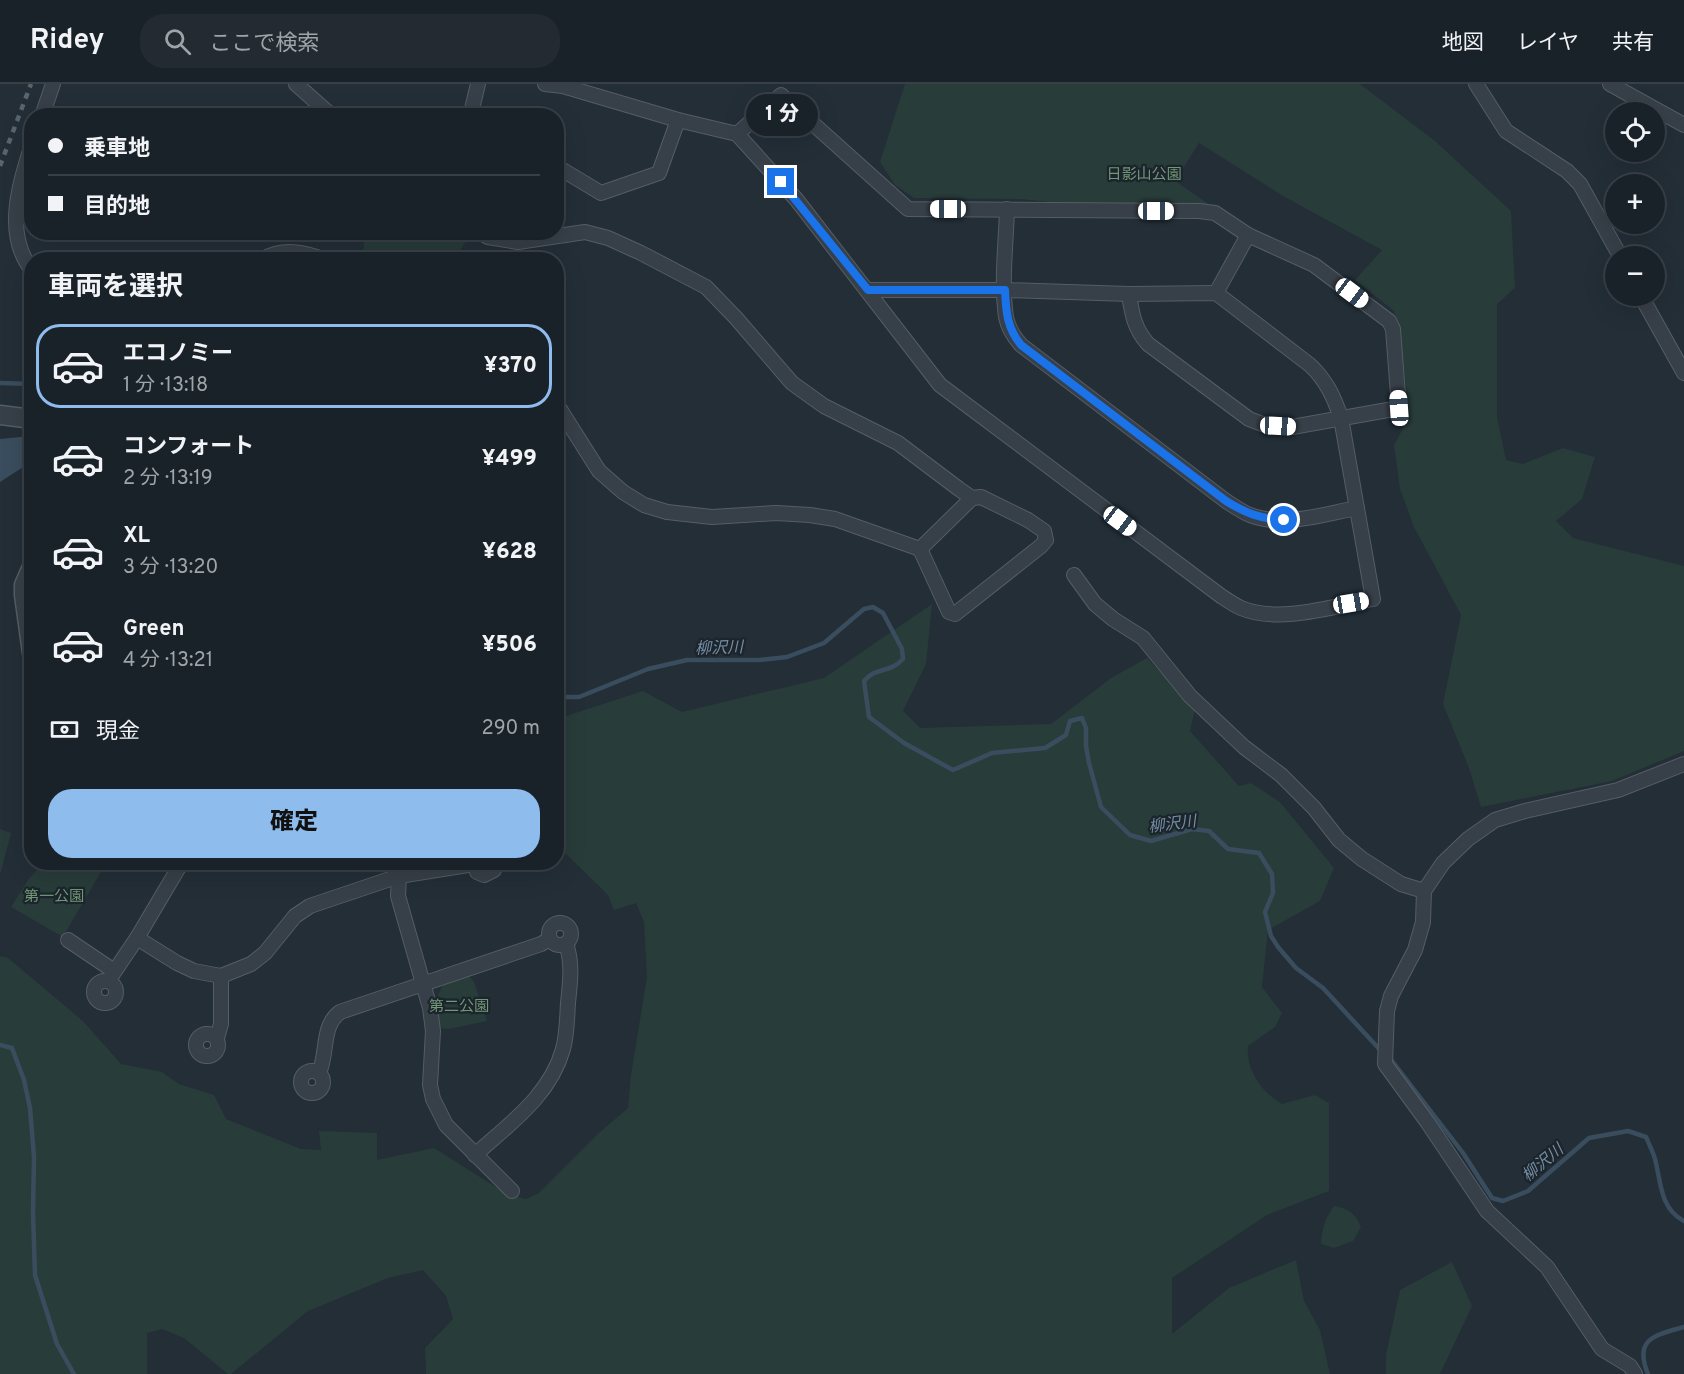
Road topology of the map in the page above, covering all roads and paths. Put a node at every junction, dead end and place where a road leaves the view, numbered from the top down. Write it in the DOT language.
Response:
graph roads {
  1 [pos="53,84"];
  2 [pos="296,84"];
  3 [pos="478,84"];
  4 [pos="546,84"];
  5 [pos="1476,84"];
  6 [pos="1610,84"];
  7 [pos="563,85"];
  8 [pos="45,108"];
  9 [pos="323,108"];
  10 [pos="472,108"];
  11 [pos="678,120"];
  12 [pos="1684,125"];
  13 [pos="737,134"];
  14 [pos="24,170"];
  15 [pos="564,171"];
  16 [pos="1006,209"];
  17 [pos="564,235"];
  18 [pos="1248,236"];
  19 [pos="506,240"];
  20 [pos="531,240"];
  21 [pos="1614,246"];
  22 [pos="282,252"];
  23 [pos="297,252"];
  24 [pos="24,255"];
  25 [pos="868,290"];
  26 [pos="1005,290"];
  27 [pos="1216,293"];
  28 [pos="1129,294"];
  29 [pos="1647,306"];
  30 [pos="1684,373"];
  31 [pos="0,415"];
  32 [pos="564,416"];
  33 [pos="1341,418"];
  34 [pos="24,419"];
  35 [pos="24,421"];
  36 [pos="0,425"];
  37 [pos="972,498"];
  38 [pos="1357,508"];
  39 [pos="920,549"];
  40 [pos="1074,575"];
  41 [pos="1684,764"];
  42 [pos="177,870"];
  43 [pos="399,870"];
  44 [pos="401,870"];
  45 [pos="476,870"];
  46 [pos="494,870"];
  47 [pos="1424,891"];
  48 [pos="137,938"];
  49 [pos="550,939"];
  50 [pos="68,940"];
  51 [pos="567,944"];
  52 [pos="221,976"];
  53 [pos="424,984"];
  54 [pos="217,1038"];
  55 [pos="319,1073"];
  56 [pos="475,1155"];
  57 [pos="512,1191"];
  58 [pos="1635,1374"];
  1 -- 8 [label="street"];
  2 -- 9 [label="street"];
  3 -- 10 [label="street"];
  4 -- 7 [label="street"];
  5 -- 21 [label="street"];
  6 -- 12 [label="street"];
  7 -- 11 [label="street"];
  11 -- 13 [label="street"];
  11 -- 15 [label="street"];
  13 -- 16 [label="street"];
  13 -- 25 [label="street"];
  14 -- 24 [label="street"];
  16 -- 18 [label="street"];
  16 -- 26 [label="street"];
  17 -- 37 [label="street"];
  18 -- 27 [label="street"];
  18 -- 33 [label="street"];
  19 -- 20 [label="street"];
  22 -- 23 [label="street"];
  25 -- 26 [label="street"];
  25 -- 38 [label="street"];
  26 -- 28 [label="street"];
  26 -- 38 [label="street"];
  27 -- 28 [label="street"];
  27 -- 33 [label="street"];
  28 -- 33 [label="street"];
  29 -- 30 [label="street"];
  31 -- 34 [label="street"];
  32 -- 39 [label="street"];
  33 -- 38 [label="street"];
  35 -- 36 [label="street"];
  37 -- 39 [label="street"];
  37 -- 39 [label="street"];
  40 -- 47 [label="street"];
  41 -- 47 [label="street"];
  42 -- 48 [label="street"];
  43 -- 52 [label="street"];
  44 -- 53 [label="street"];
  45 -- 46 [label="street"];
  47 -- 58 [label="street"];
  48 -- 50 [label="street"];
  48 -- 52 [label="street"];
  49 -- 51 [label="street"];
  49 -- 51 [label="street"];
  49 -- 53 [label="street"];
  51 -- 56 [label="street"];
  52 -- 54 [label="street"];
  53 -- 55 [label="street"];
  53 -- 56 [label="street"];
  56 -- 57 [label="street"];
}
